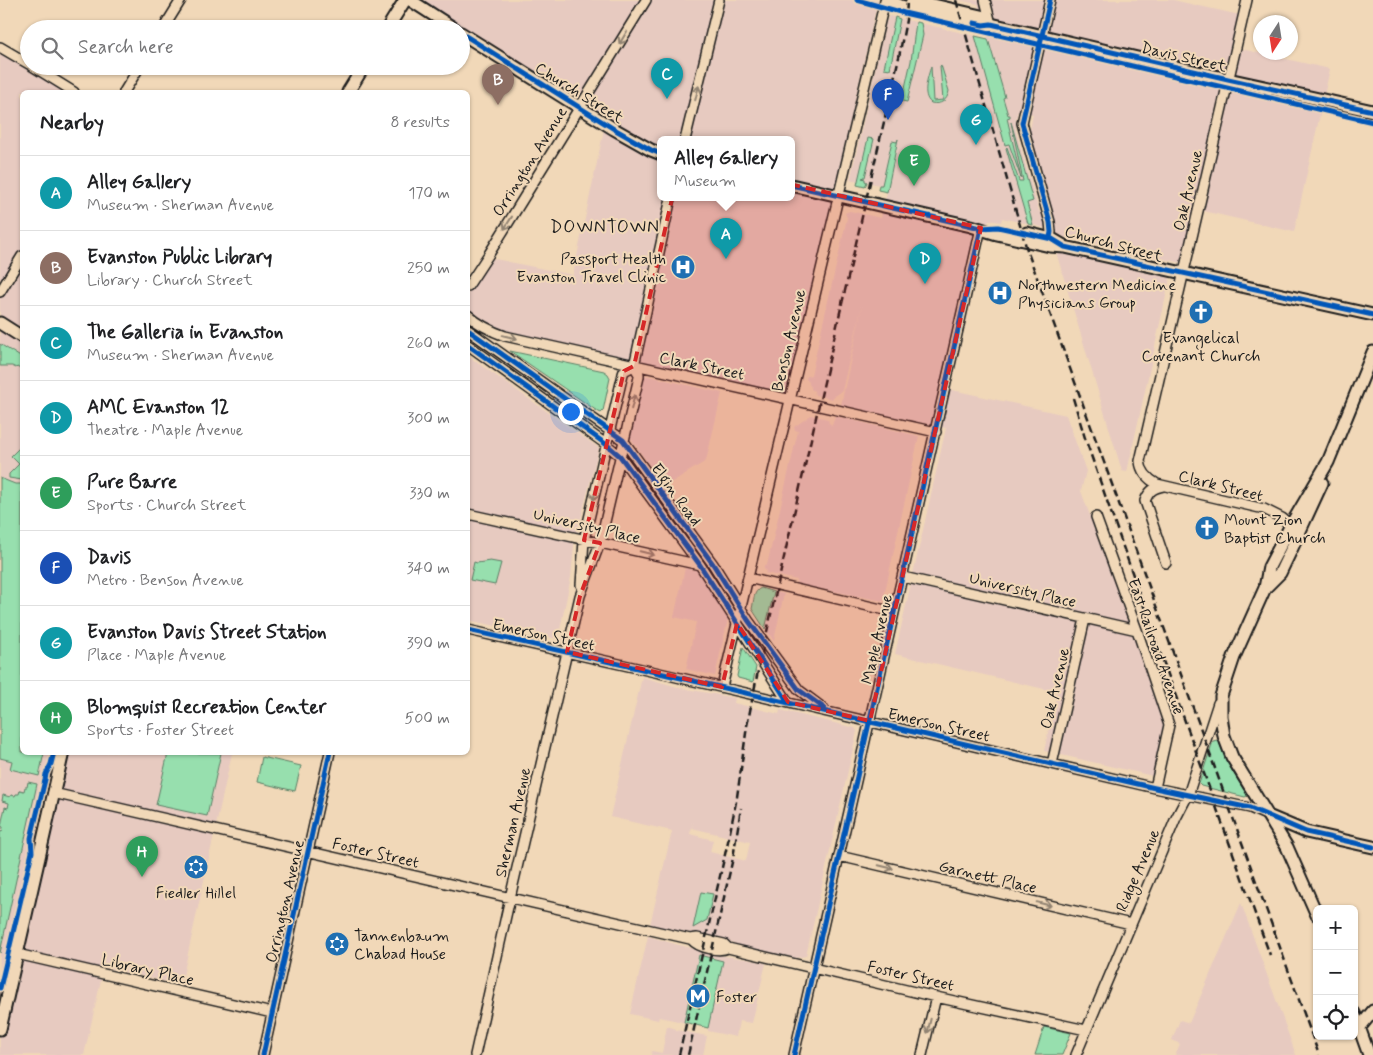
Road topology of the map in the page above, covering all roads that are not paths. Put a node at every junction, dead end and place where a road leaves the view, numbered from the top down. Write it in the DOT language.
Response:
graph roads {
  1 [pos="181,0"];
  2 [pos="405,0"];
  3 [pos="410,0"];
  4 [pos="646,0"];
  5 [pos="720,0"];
  6 [pos="886,0"];
  7 [pos="912,0"];
  8 [pos="985,0"];
  9 [pos="1050,0"];
  10 [pos="1247,0"];
  11 [pos="169,20"];
  12 [pos="393,20"];
  13 [pos="441,20"];
  14 [pos="990,24"];
  15 [pos="1042,36"];
  16 [pos="470,39"];
  17 [pos="0,47"];
  18 [pos="20,59"];
  19 [pos="46,75"];
  20 [pos="134,75"];
  21 [pos="358,75"];
  22 [pos="1228,80"];
  23 [pos="71,90"];
  24 [pos="125,90"];
  25 [pos="349,90"];
  26 [pos="580,108"];
  27 [pos="1373,111"];
  28 [pos="686,136"];
  29 [pos="657,152"];
  30 [pos="795,186"];
  31 [pos="838,196"];
  32 [pos="670,201"];
  33 [pos="981,228"];
  34 [pos="1050,238"];
  35 [pos="1065,247"];
  36 [pos="20,259"];
  37 [pos="1183,274"];
  38 [pos="470,283"];
  39 [pos="0,292"];
  40 [pos="1373,316"];
  41 [pos="470,317"];
  42 [pos="0,323"];
  43 [pos="470,331"];
  44 [pos="20,336"];
  45 [pos="639,341"];
  46 [pos="470,347"];
  47 [pos="1373,352"];
  48 [pos="616,361"];
  49 [pos="634,366"];
  50 [pos="790,400"];
  51 [pos="611,430"];
  52 [pos="936,432"];
  53 [pos="623,440"];
  54 [pos="607,445"];
  55 [pos="620,456"];
  56 [pos="1328,462"];
  57 [pos="1145,474"];
  58 [pos="1163,486"];
  59 [pos="470,514"];
  60 [pos="1096,517"];
  61 [pos="1291,525"];
  62 [pos="584,540"];
  63 [pos="600,543"];
  64 [pos="1292,548"];
  65 [pos="1166,563"];
  66 [pos="700,565"];
  67 [pos="902,577"];
  68 [pos="748,578"];
  69 [pos="1265,588"];
  70 [pos="580,596"];
  71 [pos="741,608"];
  72 [pos="894,612"];
  73 [pos="1085,618"];
  74 [pos="737,623"];
  75 [pos="470,630"];
  76 [pos="1137,630"];
  77 [pos="567,652"];
  78 [pos="722,687"];
  79 [pos="1221,696"];
  80 [pos="788,702"];
  81 [pos="828,711"];
  82 [pos="870,721"];
  83 [pos="62,755"];
  84 [pos="329,755"];
  85 [pos="1052,764"];
  86 [pos="1155,788"];
  87 [pos="53,794"];
  88 [pos="1188,795"];
  89 [pos="1268,816"];
  90 [pos="1373,847"];
  91 [pos="308,852"];
  92 [pos="839,856"];
  93 [pos="510,898"];
  94 [pos="1313,906"];
  95 [pos="1131,924"];
  96 [pos="17,954"];
  97 [pos="813,968"];
  98 [pos="936,997"];
  99 [pos="1373,1011"];
  100 [pos="272,1013"];
  101 [pos="1358,1022"];
  102 [pos="1360,1027"];
  103 [pos="0,1029"];
  104 [pos="1086,1030"];
  105 [pos="263,1055"];
  106 [pos="475,1055"];
  107 [pos="794,1055"];
  108 [pos="922,1055"];
  109 [pos="1076,1055"];
  110 [pos="1369,1055"];
  1 -- 11 [label="street"];
  2 -- 12 [label="main road"];
  3 -- 13 [label="main road"];
  4 -- 26 [label="street, Orrington Avenue, one-way"];
  28 -- 5 [label="street, one-way"];
  6 -- 14 [label="main road, Davis Street"];
  6 -- 31 [label="street, Benson Avenue"];
  7 -- 14 [label="main road, Davis Street"];
  8 -- 14 [label="street"];
  9 -- 15 [label="street"];
  10 -- 22 [label="street, Oak Avenue"];
  14 -- 15 [label="main road, Davis Street"];
  15 -- 22 [label="main road, Davis Street"];
  15 -- 34 [label="street"];
  16 -- 26 [label="main road, Church Street"];
  17 -- 18 [label="street"];
  19 -- 23 [label="street"];
  20 -- 24 [label="street"];
  21 -- 25 [label="main road"];
  22 -- 27 [label="main road, Davis Street"];
  22 -- 37 [label="street, Oak Avenue"];
  26 -- 29 [label="main road, Church Street"];
  26 -- 38 [label="street, Orrington Avenue, one-way"];
  30 -- 31 [label="main road, Church Street"];
  31 -- 33 [label="main road, Church Street"];
  31 -- 50 [label="street, Benson Avenue"];
  32 -- 45 [label="street, Sherman Avenue"];
  33 -- 34 [label="main road, Church Street"];
  33 -- 35 [label="main road, Church Street"];
  33 -- 52 [label="street, Maple Avenue"];
  34 -- 35 [label="main road, Church Street"];
  35 -- 37 [label="main road, Church Street"];
  36 -- 39 [label="street"];
  37 -- 40 [label="main road, Church Street"];
  37 -- 57 [label="street, Oak Avenue"];
  41 -- 48 [label="street, Clark Street, one-way"];
  42 -- 44 [label="main road"];
  43 -- 51 [label="street, Elgin Road"];
  45 -- 48 [label="street"];
  45 -- 49 [label="street, Sherman Avenue"];
  46 -- 54 [label="street, Elgin Road"];
  47 -- 56 [label="main road"];
  48 -- 49 [label="street, Clark Street"];
  49 -- 50 [label="street, Clark Street"];
  49 -- 51 [label="street, Sherman Avenue"];
  53 -- 49 [label="street, Sherman Avenue, one-way"];
  50 -- 52 [label="street, Clark Street"];
  50 -- 68 [label="street, Benson Avenue"];
  51 -- 53 [label="street, Elgin Road"];
  51 -- 54 [label="street, Sherman Avenue"];
  52 -- 67 [label="street, Maple Avenue"];
  53 -- 55 [label="street, Sherman Avenue"];
  53 -- 71 [label="street, Elgin Road"];
  54 -- 55 [label="street, Elgin Road"];
  54 -- 62 [label="street, Sherman Avenue, one-way"];
  55 -- 63 [label="street, Sherman Avenue"];
  55 -- 66 [label="street, Elgin Road"];
  56 -- 61 [label="main road"];
  56 -- 64 [label="main road"];
  57 -- 58 [label="street, Clark Street"];
  58 -- 61 [label="street, Clark Street"];
  58 -- 65 [label="street"];
  59 -- 62 [label="street, University Place"];
  60 -- 76 [label="street, East Railroad Avenue"];
  61 -- 64 [label="main road"];
  61 -- 69 [label="main road"];
  62 -- 63 [label="street, University Place"];
  62 -- 70 [label="street, Sherman Avenue"];
  63 -- 66 [label="street, University Place, one-way"];
  63 -- 70 [label="street, Sherman Avenue"];
  64 -- 69 [label="main road"];
  66 -- 74 [label="street, Elgin Road"];
  67 -- 72 [label="street, Maple Avenue"];
  67 -- 73 [label="street, University Place"];
  68 -- 71 [label="street, Benson Avenue"];
  68 -- 72 [label="street"];
  69 -- 79 [label="main road"];
  70 -- 77 [label="street, Sherman Avenue"];
  71 -- 74 [label="street, Benson Avenue"];
  71 -- 81 [label="street, Elgin Road"];
  72 -- 82 [label="street, Maple Avenue"];
  73 -- 76 [label="street, University Place"];
  73 -- 85 [label="street, Oak Avenue"];
  74 -- 78 [label="street, Benson Avenue"];
  74 -- 80 [label="street, Elgin Road"];
  75 -- 77 [label="street, Emerson Street"];
  76 -- 86 [label="street, East Railroad Avenue"];
  77 -- 78 [label="street, Emerson Street"];
  77 -- 93 [label="street, Sherman Avenue"];
  78 -- 80 [label="street, Emerson Street"];
  79 -- 88 [label="street, Ridge Avenue"];
  79 -- 89 [label="main road"];
  80 -- 81 [label="street, Emerson Street"];
  81 -- 82 [label="street, Emerson Street"];
  82 -- 85 [label="street, Emerson Street"];
  82 -- 92 [label="street, Maple Avenue"];
  83 -- 87 [label="main road"];
  84 -- 91 [label="street, Orrington Avenue"];
  85 -- 86 [label="street, Emerson Street"];
  86 -- 88 [label="street, Emerson Street"];
  87 -- 91 [label="street, Foster Street"];
  87 -- 96 [label="main road"];
  88 -- 89 [label="street, Emerson Street"];
  88 -- 95 [label="street, Ridge Avenue"];
  89 -- 90 [label="main road, Emerson Street"];
  89 -- 94 [label="main road"];
  91 -- 93 [label="street, Foster Street"];
  91 -- 100 [label="street, Orrington Avenue"];
  92 -- 95 [label="street, Garnett Place, one-way"];
  92 -- 97 [label="street, Maple Avenue"];
  93 -- 97 [label="street, Foster Street"];
  93 -- 106 [label="street, Sherman Avenue"];
  95 -- 104 [label="street, Ridge Avenue"];
  96 -- 100 [label="street, Library Place"];
  96 -- 103 [label="main road"];
  97 -- 98 [label="street, Foster Street"];
  97 -- 107 [label="street, Maple Avenue"];
  98 -- 104 [label="street, Foster Street"];
  98 -- 108 [label="street, one-way"];
  99 -- 102 [label="main road"];
  100 -- 105 [label="street, Orrington Avenue"];
  101 -- 102 [label="main road"];
  102 -- 110 [label="main road"];
  104 -- 109 [label="street, Ridge Avenue"];
}
